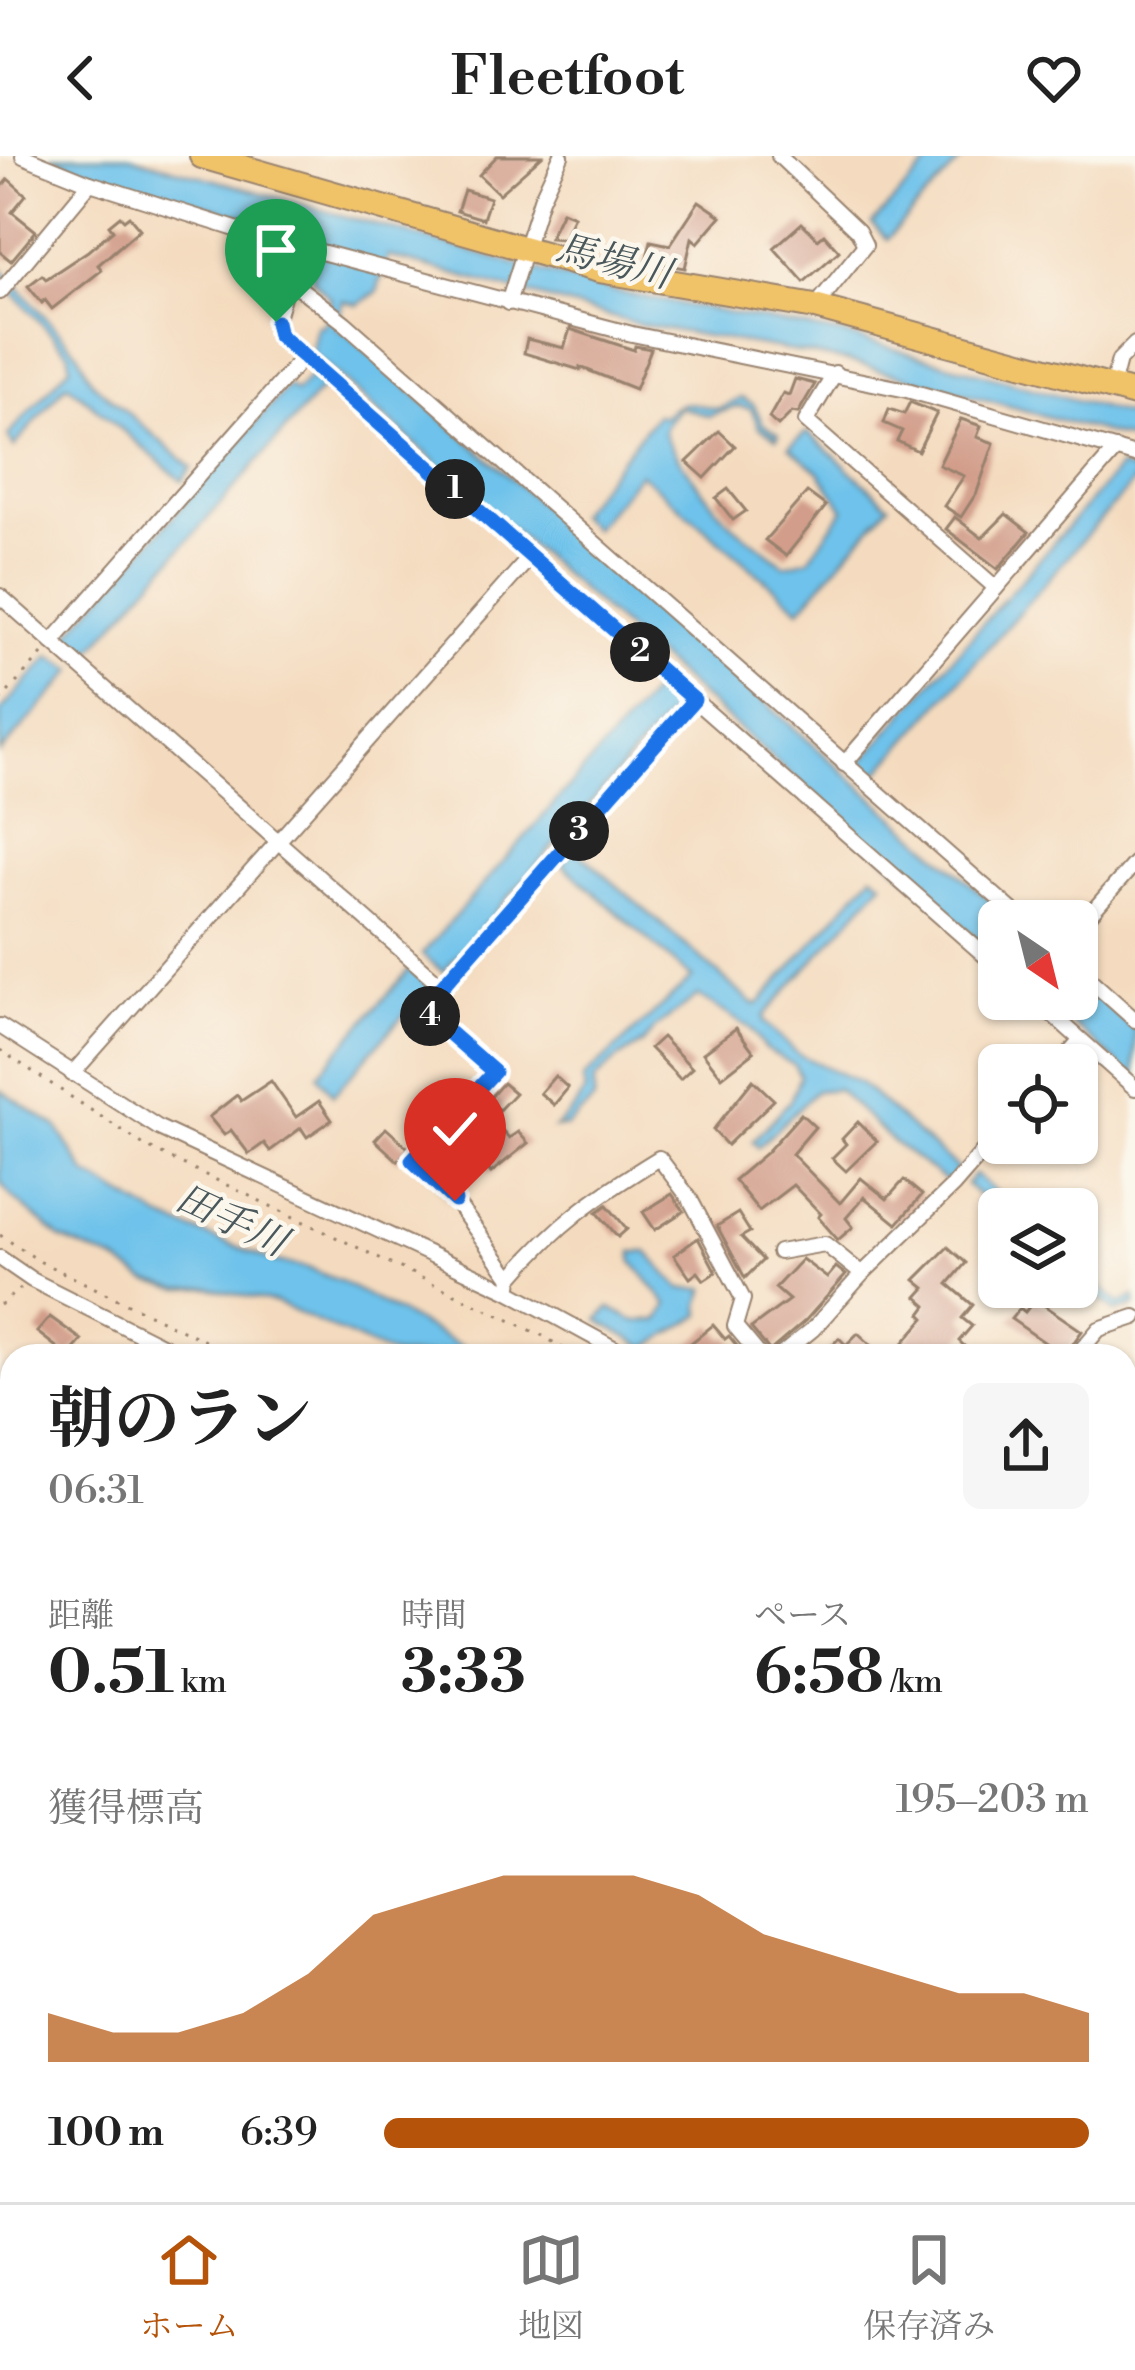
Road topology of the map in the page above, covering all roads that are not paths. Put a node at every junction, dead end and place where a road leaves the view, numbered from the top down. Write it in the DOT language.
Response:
graph roads {
  1 [pos="23,156"];
  2 [pos="202,156"];
  3 [pos="561,156"];
  4 [pos="779,156"];
  5 [pos="90,183"];
  6 [pos="297,245"];
  7 [pos="523,255"];
  8 [pos="289,280"];
  9 [pos="6,285"];
  10 [pos="510,300"];
  11 [pos="815,307"];
  12 [pos="1135,344"];
  13 [pos="304,356"];
  14 [pos="835,373"];
  15 [pos="1124,391"];
  16 [pos="1116,449"];
  17 [pos="1135,455"];
  18 [pos="531,556"];
  19 [pos="996,588"];
  20 [pos="0,596"];
  21 [pos="52,642"];
  22 [pos="694,700"];
  23 [pos="844,764"];
  24 [pos="279,841"];
  25 [pos="1135,863"];
  26 [pos="1000,900"];
  27 [pos="1098,905"];
  28 [pos="978,950"];
  29 [pos="442,986"];
  30 [pos="1098,986"];
  31 [pos="1135,1019"];
  32 [pos="1059,1020"];
  33 [pos="0,1026"];
  34 [pos="1081,1040"];
  35 [pos="1077,1044"];
  36 [pos="71,1074"];
  37 [pos="1135,1088"];
  38 [pos="978,1157"];
  39 [pos="779,1252"];
  40 [pos="0,1258"];
  41 [pos="862,1274"];
  42 [pos="510,1285"];
  43 [pos="1135,1317"];
  44 [pos="159,1344"];
  45 [pos="608,1344"];
  46 [pos="750,1344"];
  47 [pos="795,1344"];
  48 [pos="1087,1344"];
  1 -- 5 [label="street"];
  2 -- 7 [label="highway"];
  3 -- 7 [label="street"];
  4 -- 11 [label="street"];
  5 -- 6 [label="street"];
  5 -- 9 [label="street"];
  6 -- 8 [label="street"];
  6 -- 10 [label="street"];
  7 -- 10 [label="street"];
  7 -- 11 [label="highway"];
  8 -- 13 [label="street"];
  8 -- 23 [label="street"];
  10 -- 14 [label="street"];
  11 -- 15 [label="highway"];
  12 -- 15 [label="street"];
  13 -- 18 [label="street"];
  13 -- 21 [label="street"];
  14 -- 16 [label="street"];
  14 -- 19 [label="street"];
  16 -- 17 [label="street"];
  16 -- 19 [label="street"];
  18 -- 22 [label="street"];
  18 -- 24 [label="street"];
  19 -- 23 [label="street"];
  20 -- 21 [label="street"];
  21 -- 24 [label="street"];
  22 -- 28 [label="street"];
  22 -- 29 [label="street"];
  23 -- 26 [label="street"];
  24 -- 29 [label="street"];
  24 -- 36 [label="street"];
  25 -- 27 [label="street"];
  29 -- 42 [label="street"];
  30 -- 31 [label="street"];
  32 -- 34 [label="street"];
  33 -- 36 [label="street"];
  34 -- 35 [label="street"];
  34 -- 37 [label="street"];
  36 -- 42 [label="street"];
  38 -- 41 [label="street"];
  39 -- 41 [label="street"];
  40 -- 44 [label="street"];
  41 -- 47 [label="street"];
  42 -- 45 [label="street"];
  42 -- 46 [label="street"];
  43 -- 48 [label="street"];
}
